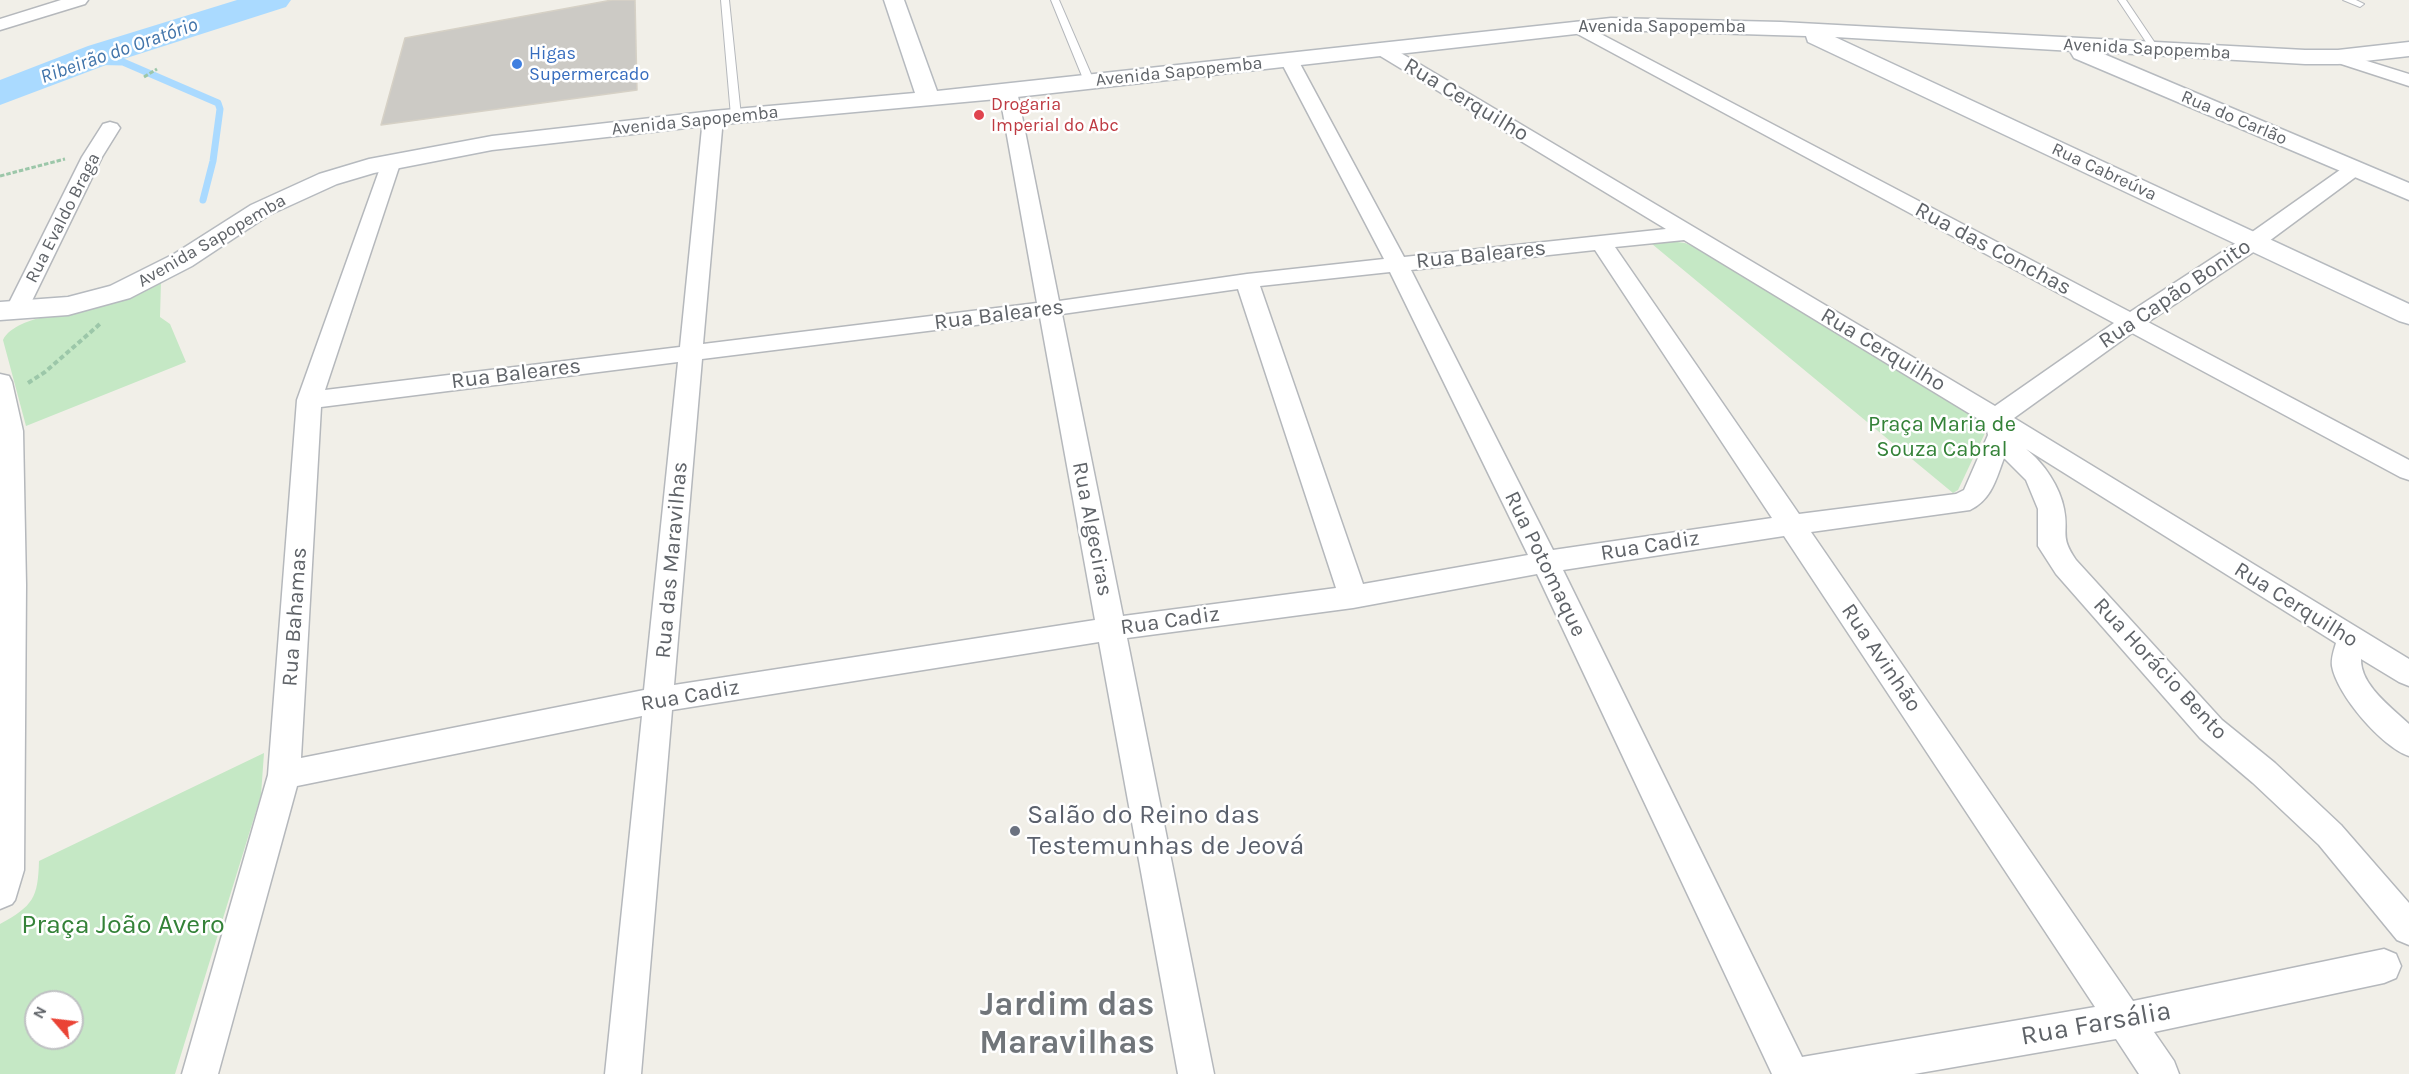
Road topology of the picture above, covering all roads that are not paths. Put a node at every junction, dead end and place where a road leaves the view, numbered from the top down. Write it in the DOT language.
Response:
graph roads {
  1 [pos="79,0"];
  2 [pos="725,0"];
  3 [pos="894,0"];
  4 [pos="1055,0"];
  5 [pos="2122,0"];
  6 [pos="2347,0"];
  7 [pos="2360,4"];
  8 [pos="1597,5"];
  9 [pos="1611,24"];
  10 [pos="0,25"];
  11 [pos="1578,27"];
  12 [pos="1800,29"];
  13 [pos="2059,43"];
  14 [pos="2155,49"];
  15 [pos="2404,49"];
  16 [pos="1383,50"];
  17 [pos="2338,57"];
  18 [pos="1289,60"];
  19 [pos="2409,80"];
  20 [pos="1089,81"];
  21 [pos="1008,91"];
  22 [pos="928,98"];
  23 [pos="725,117"];
  24 [pos="110,128"];
  25 [pos="391,161"];
  26 [pos="2354,169"];
  27 [pos="2409,192"];
  28 [pos="1688,233"];
  29 [pos="1601,242"];
  30 [pos="2253,242"];
  31 [pos="1397,264"];
  32 [pos="1246,281"];
  33 [pos="1050,309"];
  34 [pos="8,310"];
  35 [pos="2409,315"];
  36 [pos="2130,323"];
  37 [pos="691,353"];
  38 [pos="309,399"];
  39 [pos="3,403"];
  40 [pos="1998,429"];
  41 [pos="2409,471"];
  42 [pos="1791,525"];
  43 [pos="1545,562"];
  44 [pos="6,588"];
  45 [pos="1353,597"];
  46 [pos="1111,629"];
  47 [pos="2351,640"];
  48 [pos="2409,675"];
  49 [pos="658,700"];
  50 [pos="2409,743"];
  51 [pos="284,775"];
  52 [pos="0,893"];
  53 [pos="2409,929"];
  54 [pos="2384,966"];
  55 [pos="2125,1020"];
  56 [pos="200,1074"];
  57 [pos="623,1074"];
  58 [pos="1196,1074"];
  59 [pos="1791,1074"];
  60 [pos="1806,1074"];
  61 [pos="2161,1074"];
  1 -- 10 [label="street"];
  2 -- 23 [label="lane"];
  3 -- 22 [label="main road"];
  4 -- 20 [label="lane"];
  5 -- 14 [label="lane"];
  6 -- 7 [label="lane"];
  8 -- 9 [label="main road"];
  9 -- 11 [label="main road, Avenida Sapopemba"];
  9 -- 12 [label="main road, Avenida Sapopemba"];
  11 -- 16 [label="main road, Avenida Sapopemba"];
  11 -- 36 [label="street, Rua das Conchas"];
  12 -- 13 [label="main road, Avenida Sapopemba"];
  12 -- 30 [label="main road, Rua Cabreúva"];
  13 -- 14 [label="main road, Avenida Sapopemba"];
  13 -- 26 [label="main road, Rua do Carlão"];
  14 -- 17 [label="main road, Avenida Sapopemba"];
  15 -- 17 [label="main road, Avenida Sapopemba"];
  16 -- 18 [label="main road, Avenida Sapopemba"];
  16 -- 28 [label="street, Rua Cerquilho"];
  17 -- 19 [label="street"];
  18 -- 20 [label="main road, Avenida Sapopemba"];
  18 -- 31 [label="street, Rua Potomaque"];
  20 -- 21 [label="main road, Avenida Sapopemba"];
  21 -- 22 [label="main road, Avenida Sapopemba"];
  21 -- 33 [label="street, Rua Algeciras"];
  22 -- 23 [label="main road, Avenida Sapopemba"];
  23 -- 25 [label="main road, Avenida Sapopemba"];
  23 -- 37 [label="street, Rua das Maravilhas"];
  24 -- 34 [label="street, Rua Evaldo Braga"];
  25 -- 34 [label="main road, Avenida Sapopemba"];
  25 -- 38 [label="street, Rua Bahamas"];
  26 -- 27 [label="main road, Rua do Carlão"];
  26 -- 30 [label="street, Rua Capão Bonito"];
  28 -- 29 [label="street, Rua Baleares"];
  28 -- 40 [label="street, Rua Cerquilho"];
  29 -- 31 [label="street, Rua Baleares"];
  29 -- 42 [label="street, Rua Avinhão"];
  30 -- 35 [label="main road, Rua Cabreúva"];
  30 -- 36 [label="street, Rua Capão Bonito"];
  31 -- 32 [label="street, Rua Baleares"];
  31 -- 43 [label="street, Rua Potomaque"];
  32 -- 33 [label="street, Rua Baleares"];
  32 -- 45 [label="street"];
  33 -- 37 [label="street, Rua Baleares"];
  33 -- 46 [label="street, Rua Algeciras"];
  36 -- 40 [label="street, Rua Capão Bonito"];
  36 -- 41 [label="street, Rua das Conchas"];
  37 -- 38 [label="street, Rua Baleares"];
  37 -- 49 [label="street, Rua das Maravilhas"];
  38 -- 51 [label="street, Rua Bahamas"];
  39 -- 44 [label="street"];
  40 -- 42 [label="street, Rua Cadiz"];
  40 -- 47 [label="street, Rua Cerquilho"];
  40 -- 53 [label="street, Rua Horácio Bento"];
  42 -- 43 [label="street, Rua Cadiz"];
  42 -- 55 [label="street, Rua Avinhão"];
  43 -- 45 [label="street, Rua Cadiz"];
  43 -- 59 [label="street, Rua Potomaque"];
  44 -- 52 [label="street"];
  45 -- 46 [label="street, Rua Cadiz"];
  46 -- 49 [label="street, Rua Cadiz"];
  46 -- 58 [label="street, Rua Algeciras"];
  47 -- 48 [label="street, Rua Cerquilho"];
  47 -- 50 [label="street"];
  49 -- 51 [label="street, Rua Cadiz"];
  49 -- 57 [label="street, Rua das Maravilhas"];
  51 -- 56 [label="street, Rua Bahamas"];
  54 -- 55 [label="street, Rua Farsália"];
  55 -- 60 [label="street, Rua Farsália"];
  55 -- 61 [label="street, Rua Avinhão"];
}
